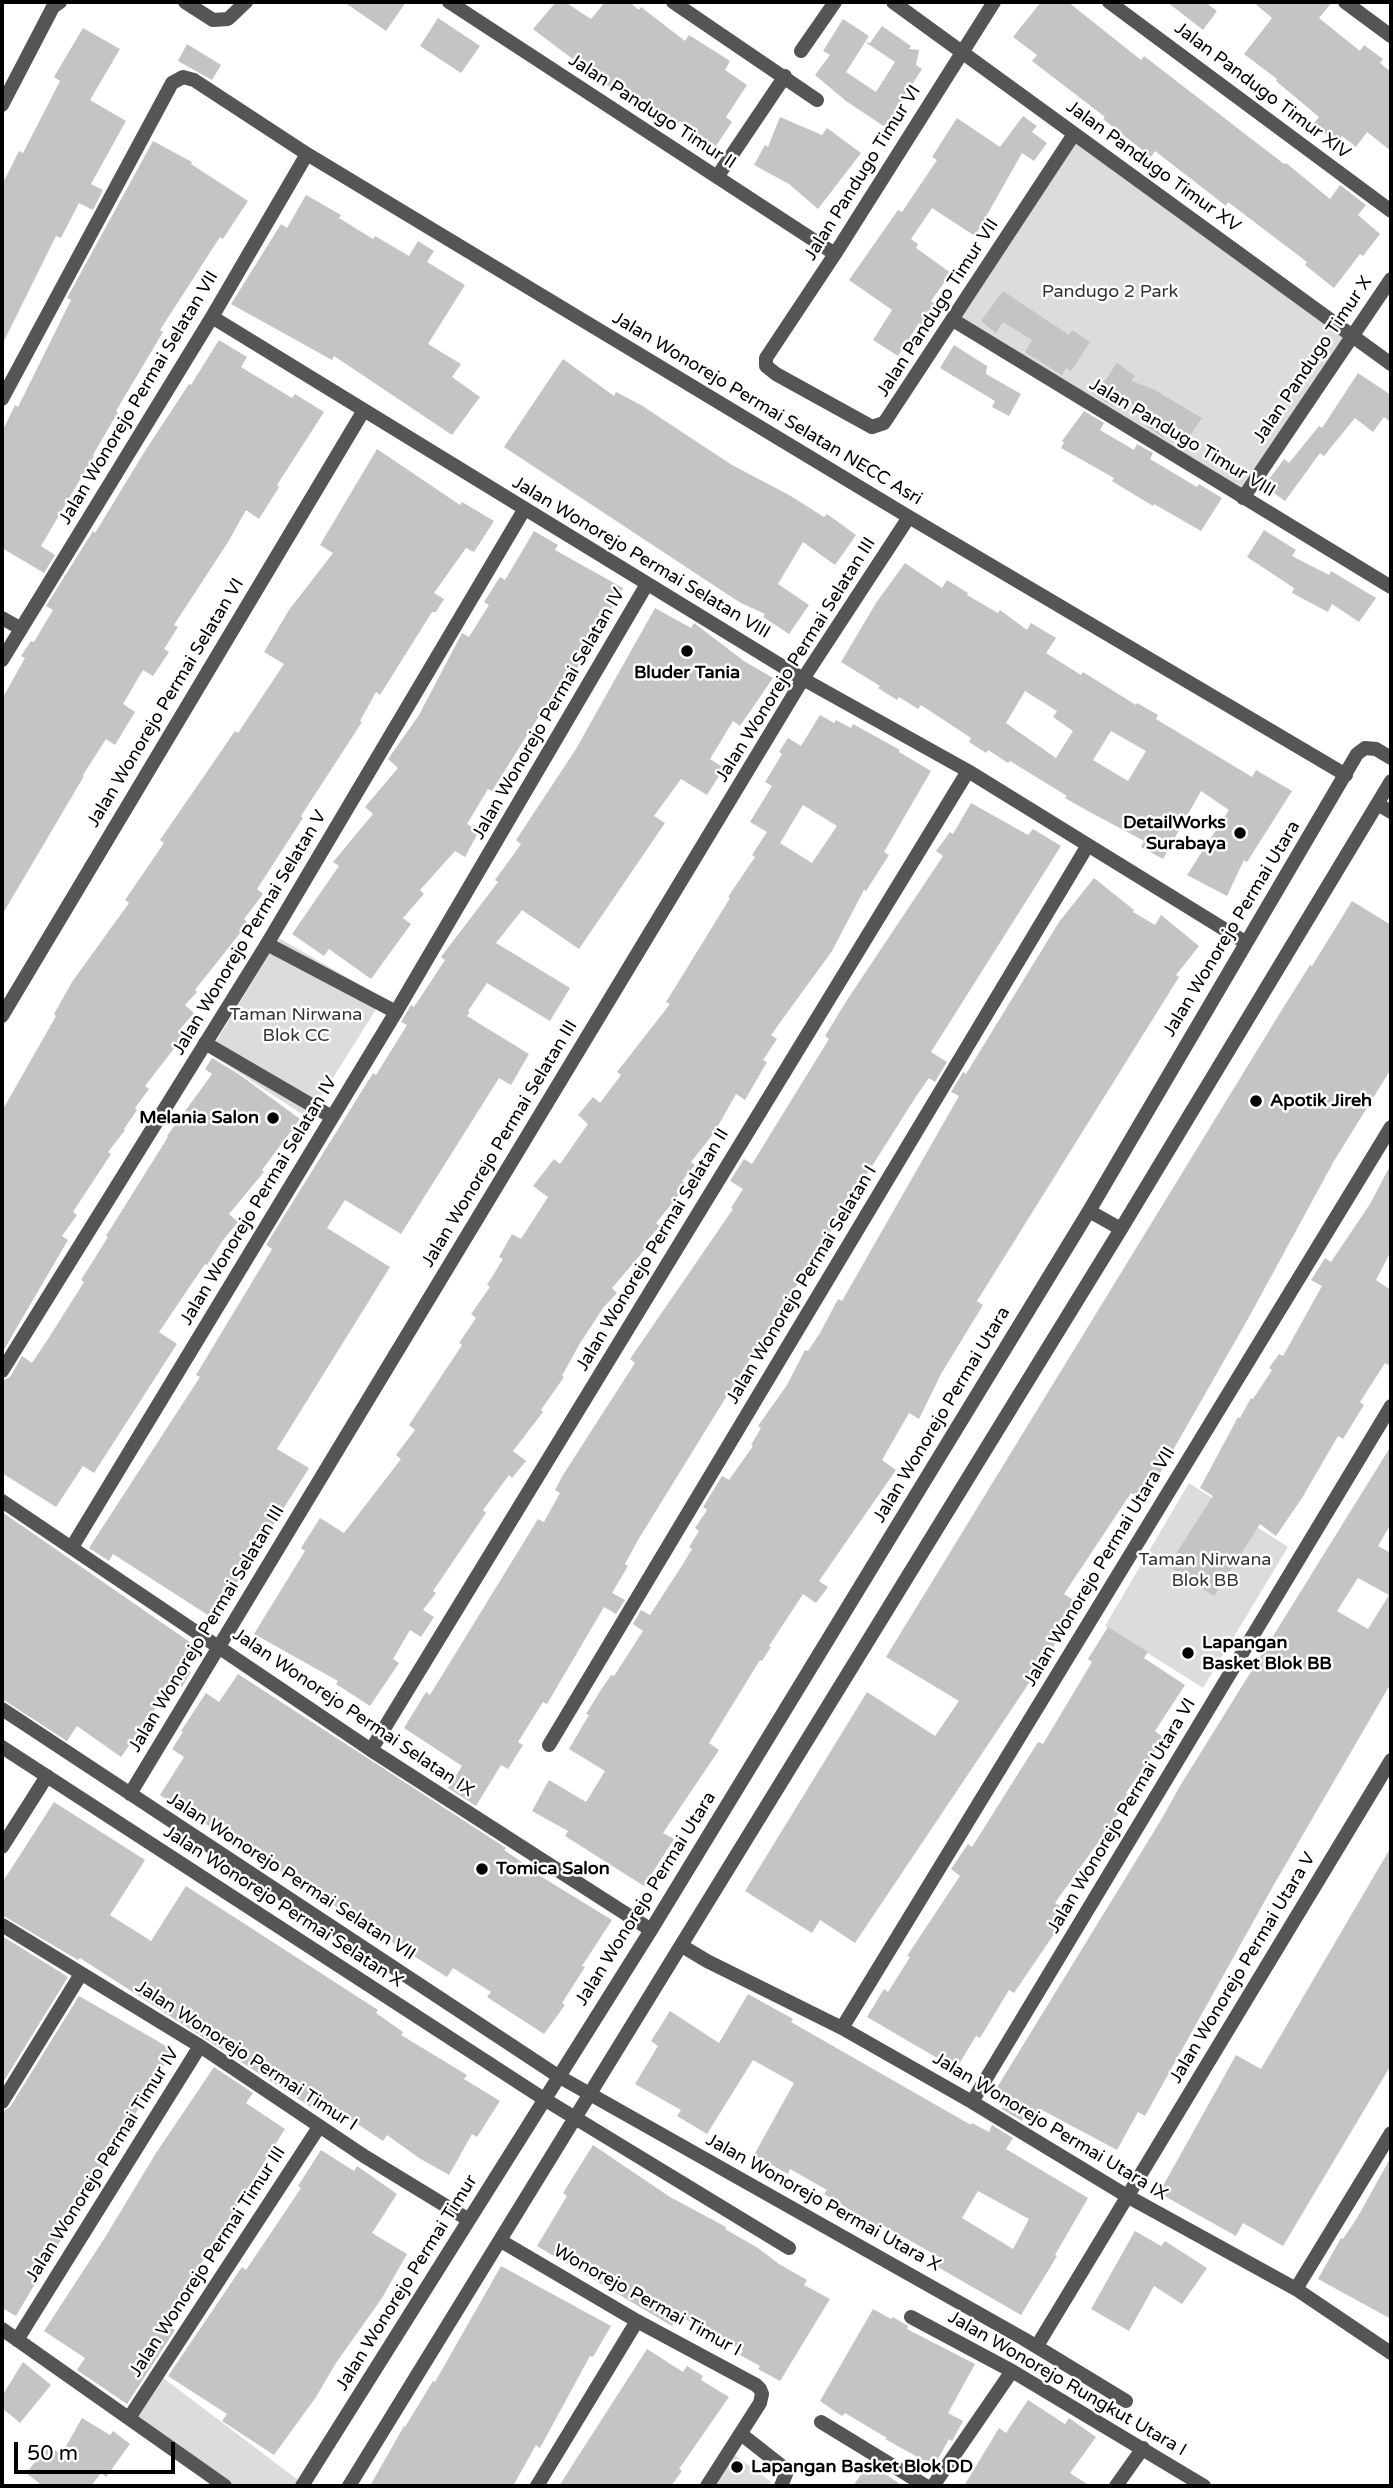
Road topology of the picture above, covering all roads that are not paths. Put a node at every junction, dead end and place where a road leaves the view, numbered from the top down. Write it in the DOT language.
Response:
graph roads {
  1 [pos="185,2"];
  2 [pos="246,2"];
  3 [pos="449,2"];
  4 [pos="673,2"];
  5 [pos="835,2"];
  6 [pos="893,2"];
  7 [pos="994,2"];
  8 [pos="1110,2"];
  9 [pos="1345,2"];
  10 [pos="55,3"];
  11 [pos="1391,36"];
  12 [pos="801,51"];
  13 [pos="962,52"];
  14 [pos="785,76"];
  15 [pos="817,100"];
  16 [pos="2,105"];
  17 [pos="1074,134"];
  18 [pos="307,154"];
  19 [pos="717,177"];
  20 [pos="1391,211"];
  21 [pos="835,254"];
  22 [pos="1391,279"];
  23 [pos="212,317"];
  24 [pos="953,320"];
  25 [pos="1353,336"];
  26 [pos="1391,364"];
  27 [pos="766,366"];
  28 [pos="2,400"];
  29 [pos="364,410"];
  30 [pos="1244,498"];
  31 [pos="524,510"];
  32 [pos="909,517"];
  33 [pos="647,584"];
  34 [pos="1391,587"];
  35 [pos="2,618"];
  36 [pos="20,628"];
  37 [pos="2,660"];
  38 [pos="803,680"];
  39 [pos="1391,758"];
  40 [pos="968,771"];
  41 [pos="1346,775"];
  42 [pos="1391,781"];
  43 [pos="1385,808"];
  44 [pos="1088,845"];
  45 [pos="1245,942"];
  46 [pos="267,944"];
  47 [pos="396,1012"];
  48 [pos="2,1016"];
  49 [pos="205,1044"];
  50 [pos="332,1117"];
  51 [pos="1391,1127"];
  52 [pos="1089,1211"];
  53 [pos="1121,1229"];
  54 [pos="2,1371"];
  55 [pos="1391,1406"];
  56 [pos="2,1501"];
  57 [pos="72,1547"];
  58 [pos="218,1647"];
  59 [pos="2,1709"];
  60 [pos="550,1745"];
  61 [pos="2,1747"];
  62 [pos="371,1750"];
  63 [pos="1391,1760"];
  64 [pos="47,1776"];
  65 [pos="130,1794"];
  66 [pos="2,1847"];
  67 [pos="2,1925"];
  68 [pos="651,1930"];
  69 [pos="682,1946"];
  70 [pos="81,1974"];
  71 [pos="842,2028"];
  72 [pos="200,2046"];
  73 [pos="558,2076"];
  74 [pos="589,2095"];
  75 [pos="544,2099"];
  76 [pos="2,2102"];
  77 [pos="972,2102"];
  78 [pos="576,2117"];
  79 [pos="319,2126"];
  80 [pos="1391,2133"];
  81 [pos="1127,2196"];
  82 [pos="469,2220"];
  83 [pos="501,2241"];
  84 [pos="789,2248"];
  85 [pos="1296,2289"];
  86 [pos="911,2317"];
  87 [pos="638,2321"];
  88 [pos="2,2329"];
  89 [pos="17,2340"];
  90 [pos="1040,2340"];
  91 [pos="1391,2353"];
  92 [pos="1013,2371"];
  93 [pos="1126,2401"];
  94 [pos="129,2418"];
  95 [pos="821,2422"];
  96 [pos="741,2434"];
  97 [pos="1143,2448"];
  98 [pos="225,2486"];
  99 [pos="302,2486"];
  100 [pos="349,2486"];
  101 [pos="537,2486"];
  102 [pos="707,2486"];
  103 [pos="781,2486"];
  104 [pos="926,2486"];
  105 [pos="933,2486"];
  106 [pos="1116,2486"];
  107 [pos="1204,2486"];
  1 -- 2 [label="street"];
  3 -- 19 [label="street, Jalan Pandugo Timur II"];
  4 -- 14 [label="street"];
  5 -- 12 [label="street"];
  6 -- 13 [label="street, Jalan Pandugo Timur XV"];
  7 -- 13 [label="street, Jalan Pandugo Timur VI"];
  8 -- 20 [label="street, Jalan Pandugo Timur XIV"];
  9 -- 11 [label="street"];
  10 -- 16 [label="street"];
  13 -- 17 [label="street, Jalan Pandugo Timur XV"];
  13 -- 21 [label="street, Jalan Pandugo Timur VI"];
  14 -- 15 [label="street"];
  14 -- 19 [label="street"];
  17 -- 24 [label="street, Jalan Pandugo Timur VII"];
  17 -- 25 [label="street, Jalan Pandugo Timur XV"];
  18 -- 23 [label="street, Jalan Wonorejo Permai Selatan VII"];
  18 -- 28 [label="street, Jalan Wonorejo Permai Selatan NECC Asri"];
  18 -- 32 [label="street, Jalan Wonorejo Permai Selatan NECC Asri"];
  19 -- 21 [label="street, Jalan Pandugo Timur II"];
  21 -- 27 [label="street, Jalan Pandugo Timur VI"];
  22 -- 25 [label="street, Jalan Pandugo Timur X"];
  23 -- 29 [label="street, Jalan Wonorejo Permai Selatan VIII"];
  23 -- 36 [label="street, Jalan Wonorejo Permai Selatan VII"];
  24 -- 27 [label="street, Jalan Pandugo Timur VII"];
  24 -- 30 [label="street, Jalan Pandugo Timur VIII"];
  25 -- 26 [label="street, Jalan Pandugo Timur XV"];
  25 -- 30 [label="street, Jalan Pandugo Timur X"];
  29 -- 31 [label="street, Jalan Wonorejo Permai Selatan VIII"];
  29 -- 48 [label="street, Jalan Wonorejo Permai Selatan VI"];
  30 -- 34 [label="street, Jalan Pandugo Timur VIII"];
  31 -- 33 [label="street, Jalan Wonorejo Permai Selatan VIII"];
  31 -- 46 [label="street, Jalan Wonorejo Permai Selatan V"];
  32 -- 38 [label="street, Jalan Wonorejo Permai Selatan III"];
  32 -- 41 [label="street, Jalan Wonorejo Permai Selatan NECC Asri"];
  33 -- 38 [label="street, Jalan Wonorejo Permai Selatan VIII"];
  33 -- 47 [label="street, Jalan Wonorejo Permai Selatan IV"];
  35 -- 36 [label="street"];
  36 -- 37 [label="street, Jalan Wonorejo Permai Selatan VII"];
  38 -- 40 [label="street, Jalan Wonorejo Permai Selatan VIII"];
  38 -- 58 [label="street, Jalan Wonorejo Permai Selatan III"];
  39 -- 41 [label="street, Jalan Wonorejo Permai Utara"];
  40 -- 44 [label="street, Jalan Wonorejo Permai Selatan VIII"];
  40 -- 62 [label="street, Jalan Wonorejo Permai Selatan II"];
  41 -- 45 [label="street, Jalan Wonorejo Permai Utara"];
  42 -- 43 [label="street"];
  43 -- 53 [label="street"];
  44 -- 45 [label="street, Jalan Wonorejo Permai Selatan VIII"];
  44 -- 60 [label="street, Jalan Wonorejo Permai Selatan I"];
  45 -- 52 [label="street, Jalan Wonorejo Permai Utara"];
  46 -- 47 [label="street"];
  46 -- 49 [label="street, Jalan Wonorejo Permai Selatan V"];
  47 -- 50 [label="street, Jalan Wonorejo Permai Selatan IV"];
  49 -- 50 [label="street"];
  49 -- 54 [label="street, Jalan Wonorejo Permai Selatan V"];
  50 -- 57 [label="street, Jalan Wonorejo Permai Selatan IV"];
  51 -- 71 [label="street, Jalan Wonorejo Permai Utara VII"];
  52 -- 53 [label="street"];
  52 -- 68 [label="street, Jalan Wonorejo Permai Utara"];
  53 -- 69 [label="street"];
  55 -- 77 [label="street, Jalan Wonorejo Permai Utara VI"];
  56 -- 57 [label="street, Jalan Wonorejo Permai Selatan IX"];
  57 -- 58 [label="street, Jalan Wonorejo Permai Selatan IX"];
  58 -- 62 [label="street, Jalan Wonorejo Permai Selatan IX"];
  58 -- 65 [label="street, Jalan Wonorejo Permai Selatan III"];
  59 -- 65 [label="street, Jalan Wonorejo Permai Selatan VII"];
  61 -- 64 [label="street, Jalan Wonorejo Permai Selatan X"];
  62 -- 68 [label="street, Jalan Wonorejo Permai Selatan IX"];
  63 -- 81 [label="street, Jalan Wonorejo Permai Utara V"];
  64 -- 66 [label="street"];
  64 -- 75 [label="street, Jalan Wonorejo Permai Selatan X"];
  65 -- 73 [label="street, Jalan Wonorejo Permai Selatan VII"];
  67 -- 70 [label="street, Jalan Wonorejo Permai Timur I"];
  68 -- 73 [label="street, Jalan Wonorejo Permai Utara"];
  69 -- 71 [label="street, Jalan Wonorejo Permai Utara IX"];
  69 -- 74 [label="street"];
  70 -- 72 [label="street, Jalan Wonorejo Permai Timur I"];
  70 -- 76 [label="street"];
  71 -- 77 [label="street, Jalan Wonorejo Permai Utara IX"];
  72 -- 79 [label="street, Jalan Wonorejo Permai Timur I"];
  72 -- 89 [label="street, Jalan Wonorejo Permai Timur IV"];
  73 -- 74 [label="street, Jalan Wonorejo Permai Selatan VII"];
  73 -- 75 [label="street, Jalan Wonorejo Permai Utara"];
  74 -- 78 [label="street"];
  74 -- 90 [label="street, Jalan Wonorejo Permai Utara X"];
  75 -- 78 [label="street, Jalan Wonorejo Permai Selatan X"];
  75 -- 82 [label="street, Jalan Wonorejo Permai Timur"];
  77 -- 81 [label="street, Jalan Wonorejo Permai Utara IX"];
  78 -- 83 [label="street"];
  78 -- 84 [label="street"];
  79 -- 82 [label="street, Jalan Wonorejo Permai Timur I"];
  79 -- 94 [label="street, Jalan Wonorejo Permai Timur III"];
  80 -- 85 [label="street"];
  81 -- 85 [label="street, Jalan Wonorejo Permai Utara IX"];
  81 -- 90 [label="street"];
  82 -- 99 [label="street, Jalan Wonorejo Permai Timur"];
  83 -- 87 [label="street, Wonorejo Permai Timur I"];
  83 -- 100 [label="street"];
  85 -- 91 [label="street, Jalan Wonorejo Permai Utara IX"];
  86 -- 92 [label="street, Jalan Wonorejo Rungkut Utara I"];
  87 -- 96 [label="street, Wonorejo Permai Timur I"];
  87 -- 101 [label="street"];
  88 -- 89 [label="street"];
  89 -- 94 [label="street"];
  90 -- 93 [label="street, Jalan Wonorejo Permai Utara X"];
  92 -- 97 [label="street, Jalan Wonorejo Rungkut Utara I"];
  92 -- 105 [label="street"];
  94 -- 98 [label="street"];
  95 -- 104 [label="street"];
  96 -- 102 [label="street"];
  96 -- 103 [label="street"];
  97 -- 106 [label="street"];
  97 -- 107 [label="street, Jalan Wonorejo Rungkut Utara I"];
}
